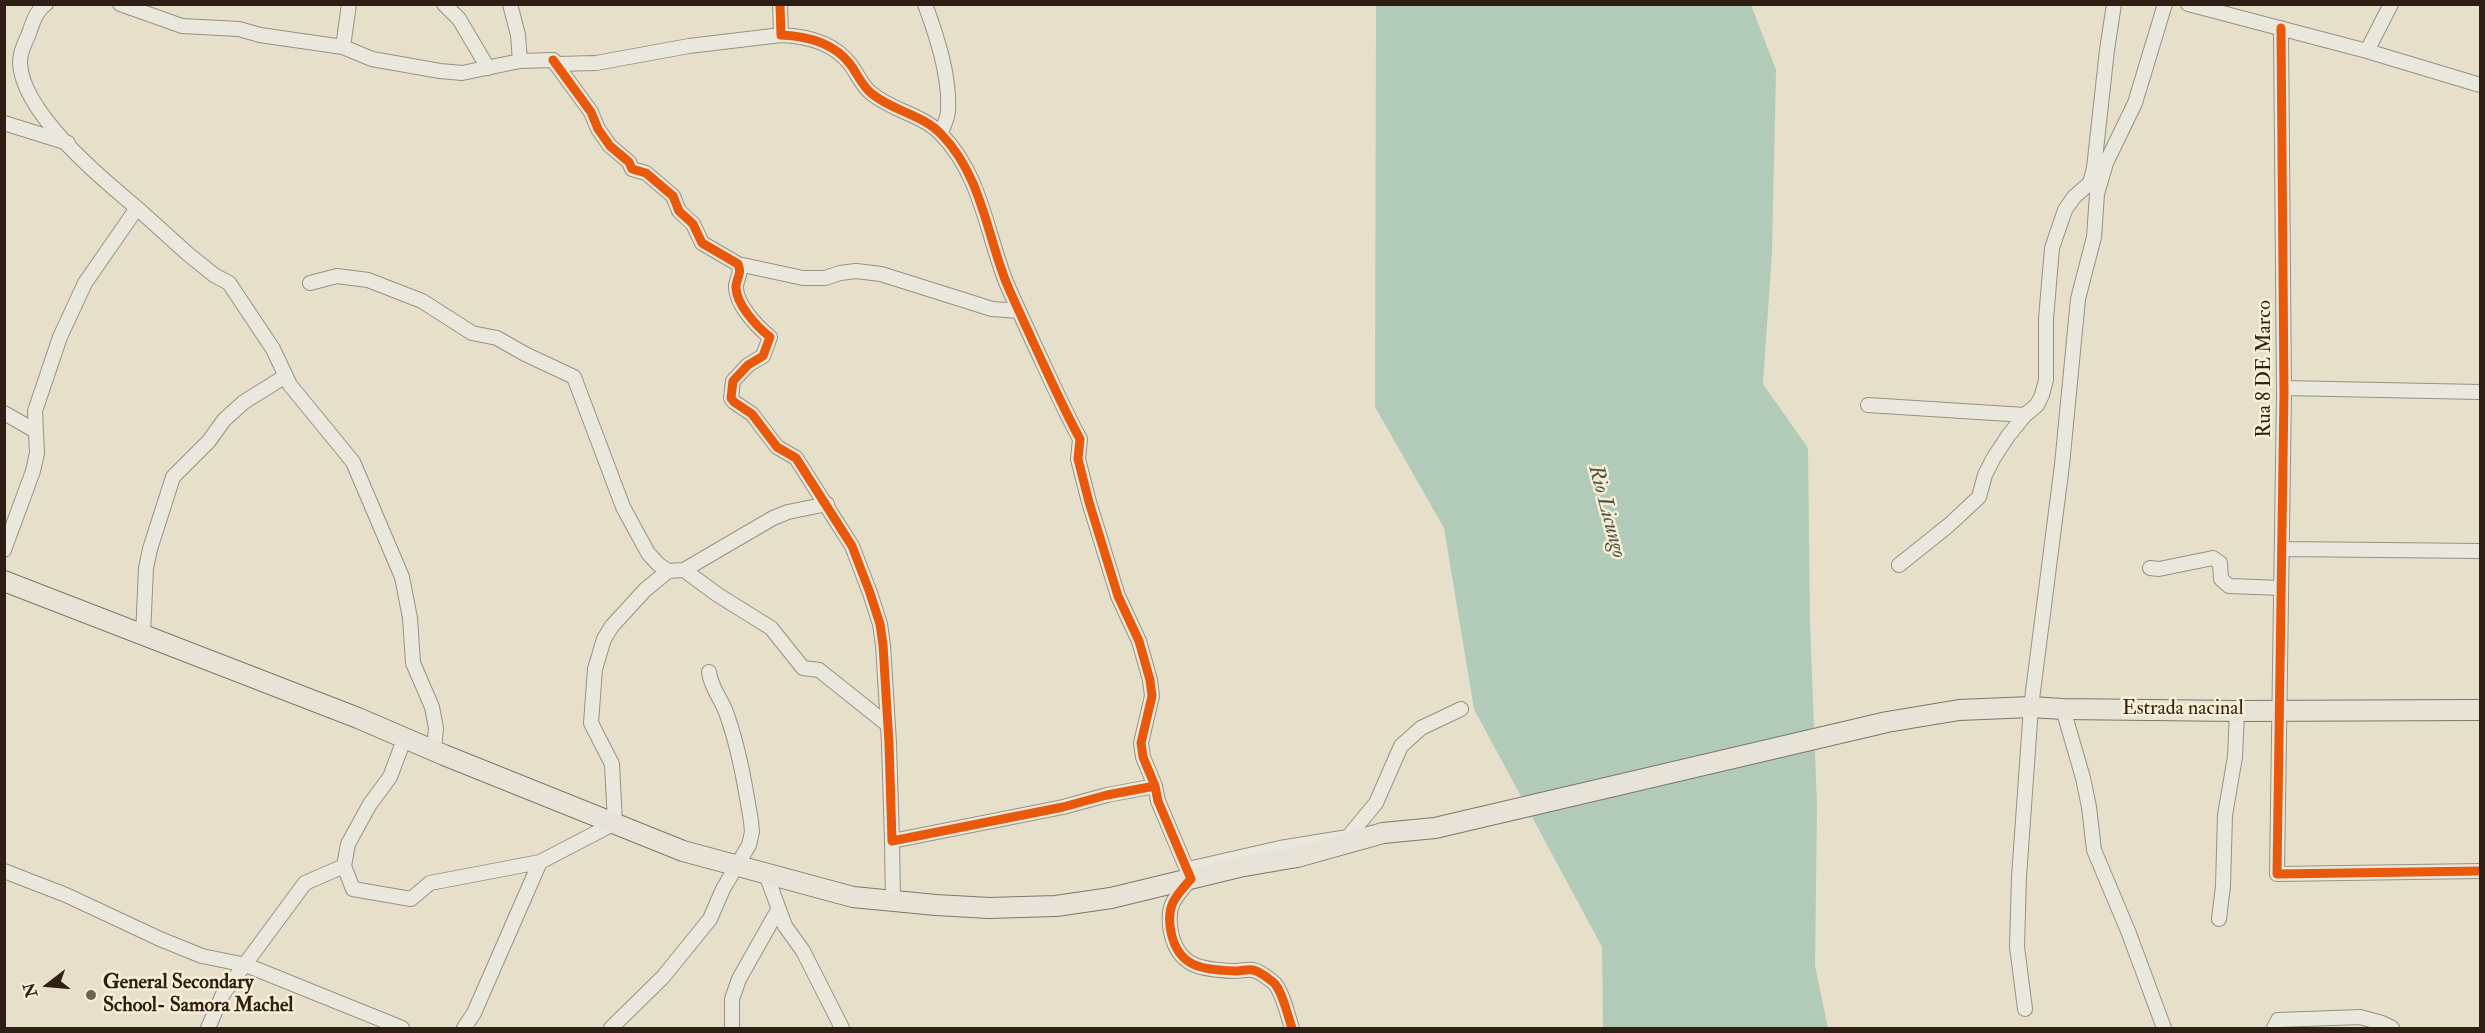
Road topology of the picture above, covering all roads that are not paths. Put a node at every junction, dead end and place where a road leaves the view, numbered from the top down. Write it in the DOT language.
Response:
graph roads {
  1 [pos="120,4"];
  2 [pos="349,4"];
  3 [pos="444,4"];
  4 [pos="510,4"];
  5 [pos="780,4"];
  6 [pos="925,4"];
  7 [pos="2114,4"];
  8 [pos="2165,4"];
  9 [pos="2188,4"];
  10 [pos="2391,4"];
  11 [pos="43,5"];
  12 [pos="2281,28"];
  13 [pos="781,35"];
  14 [pos="343,47"];
  15 [pos="2367,51"];
  16 [pos="553,60"];
  17 [pos="520,61"];
  18 [pos="488,68"];
  19 [pos="2481,85"];
  20 [pos="4,123"];
  21 [pos="941,133"];
  22 [pos="68,143"];
  23 [pos="137,208"];
  24 [pos="738,264"];
  25 [pos="310,283"];
  26 [pos="1019,311"];
  27 [pos="284,377"];
  28 [pos="2284,388"];
  29 [pos="2481,392"];
  30 [pos="1868,405"];
  31 [pos="4,413"];
  32 [pos="2025,415"];
  33 [pos="34,430"];
  34 [pos="827,504"];
  35 [pos="2284,549"];
  36 [pos="4,550"];
  37 [pos="2481,550"];
  38 [pos="1899,565"];
  39 [pos="2150,568"];
  40 [pos="684,570"];
  41 [pos="668,571"];
  42 [pos="4,581"];
  43 [pos="2281,588"];
  44 [pos="143,635"];
  45 [pos="709,672"];
  46 [pos="2031,707"];
  47 [pos="1461,709"];
  48 [pos="2063,710"];
  49 [pos="2280,710"];
  50 [pos="2481,710"];
  51 [pos="2236,711"];
  52 [pos="888,725"];
  53 [pos="405,737"];
  54 [pos="434,749"];
  55 [pos="1155,786"];
  56 [pos="615,823"];
  57 [pos="892,841"];
  58 [pos="540,862"];
  59 [pos="736,865"];
  60 [pos="344,866"];
  61 [pos="4,871"];
  62 [pos="2481,871"];
  63 [pos="766,874"];
  64 [pos="1189,874"];
  65 [pos="893,902"];
  66 [pos="778,910"];
  67 [pos="2219,919"];
  68 [pos="246,965"];
  69 [pos="2025,1009"];
  70 [pos="207,1029"];
  71 [pos="402,1029"];
  72 [pos="464,1029"];
  73 [pos="611,1029"];
  74 [pos="732,1029"];
  75 [pos="842,1029"];
  76 [pos="1292,1029"];
  77 [pos="2164,1029"];
  78 [pos="2274,1029"];
  79 [pos="2392,1029"];
  1 -- 14 [label="street"];
  2 -- 14 [label="street"];
  3 -- 18 [label="street"];
  4 -- 17 [label="street"];
  5 -- 13 [label="street"];
  6 -- 21 [label="street"];
  7 -- 32 [label="street"];
  8 -- 46 [label="street"];
  9 -- 12 [label="street"];
  10 -- 15 [label="street"];
  11 -- 22 [label="street"];
  12 -- 15 [label="street"];
  12 -- 28 [label="street, Rua 8 DE Marco"];
  13 -- 16 [label="street"];
  13 -- 21 [label="street"];
  14 -- 18 [label="street"];
  15 -- 19 [label="street"];
  16 -- 17 [label="street"];
  16 -- 24 [label="street"];
  17 -- 18 [label="street"];
  20 -- 22 [label="street"];
  21 -- 26 [label="street"];
  22 -- 23 [label="street"];
  23 -- 27 [label="street"];
  23 -- 33 [label="street"];
  24 -- 26 [label="street"];
  24 -- 34 [label="street"];
  25 -- 41 [label="street"];
  26 -- 55 [label="street"];
  27 -- 44 [label="street"];
  27 -- 54 [label="street"];
  28 -- 29 [label="street"];
  28 -- 35 [label="street, Rua 8 DE Marco"];
  30 -- 32 [label="street"];
  31 -- 33 [label="street"];
  32 -- 38 [label="street"];
  33 -- 36 [label="street"];
  34 -- 40 [label="street"];
  34 -- 52 [label="street"];
  35 -- 37 [label="street"];
  35 -- 43 [label="street, Rua 8 DE Marco"];
  39 -- 43 [label="street"];
  40 -- 41 [label="street"];
  40 -- 52 [label="street"];
  41 -- 56 [label="street"];
  42 -- 44 [label="highway, Estrada nacinal"];
  43 -- 49 [label="street, Rua 8 DE Marco"];
  44 -- 53 [label="highway, Estrada nacinal"];
  45 -- 59 [label="street"];
  46 -- 48 [label="highway, Estrada nacinal"];
  46 -- 64 [label="highway, Estrada nacinal"];
  46 -- 69 [label="street"];
  47 -- 64 [label="street"];
  48 -- 51 [label="highway, Estrada nacinal"];
  48 -- 77 [label="street"];
  49 -- 50 [label="highway, Estrada nacinal"];
  49 -- 51 [label="highway, Estrada nacinal"];
  49 -- 62 [label="street, Rua 8 DE Marco"];
  51 -- 67 [label="street"];
  52 -- 57 [label="street"];
  53 -- 54 [label="highway, Estrada nacinal"];
  53 -- 60 [label="street"];
  54 -- 56 [label="highway, Estrada nacinal"];
  55 -- 57 [label="street"];
  55 -- 64 [label="street"];
  56 -- 58 [label="street"];
  56 -- 59 [label="highway, Estrada nacinal"];
  57 -- 65 [label="street"];
  58 -- 60 [label="street"];
  58 -- 72 [label="street"];
  59 -- 63 [label="highway, Estrada nacinal"];
  59 -- 73 [label="street"];
  60 -- 68 [label="street"];
  61 -- 68 [label="street"];
  63 -- 65 [label="highway, Estrada nacinal"];
  63 -- 66 [label="street"];
  64 -- 65 [label="highway, Estrada nacinal"];
  64 -- 76 [label="street"];
  66 -- 74 [label="street"];
  66 -- 75 [label="street"];
  68 -- 70 [label="street"];
  68 -- 71 [label="street"];
  78 -- 79 [label="street"];
}
